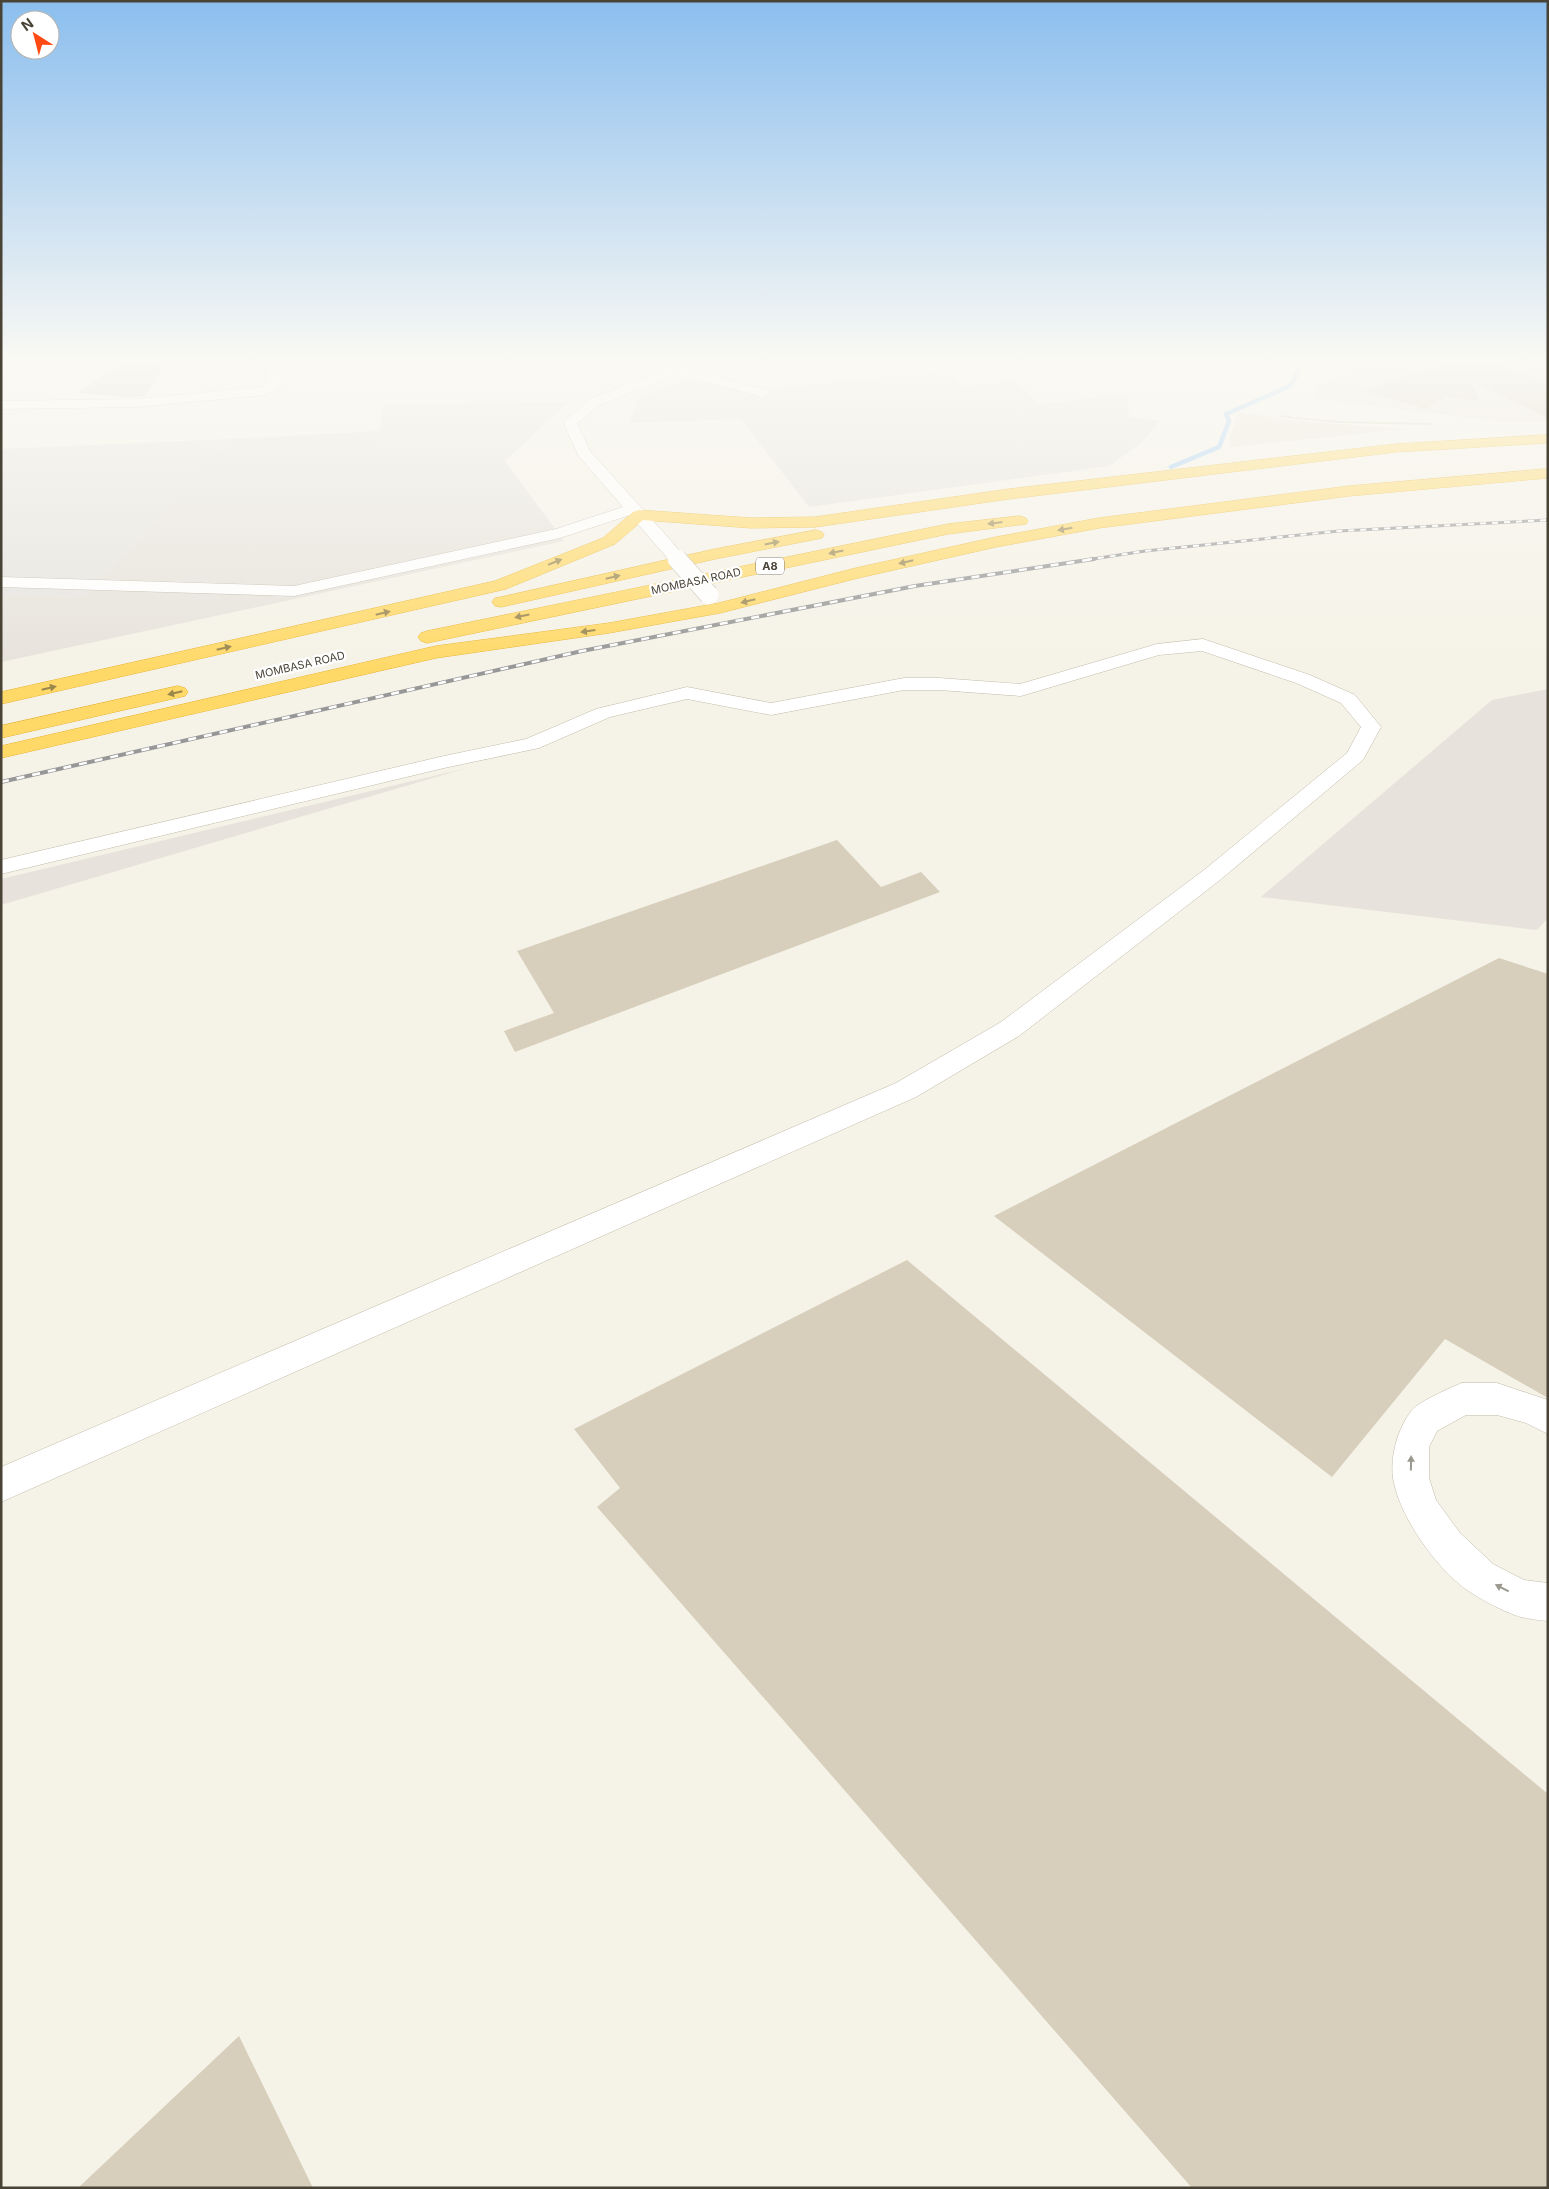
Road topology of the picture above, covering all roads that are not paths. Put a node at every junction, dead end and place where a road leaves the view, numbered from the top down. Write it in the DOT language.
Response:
graph roads {
  1 [pos="593,463"];
  2 [pos="1265,463"];
  3 [pos="1360,463"];
  4 [pos="1504,463"];
  5 [pos="1548,473"];
  6 [pos="636,512"];
  7 [pos="1,582"];
  8 [pos="715,601"];
  9 [pos="482,606"];
  10 [pos="462,610"];
  11 [pos="408,641"];
  12 [pos="196,688"];
  13 [pos="1,698"];
  14 [pos="1,713"];
  15 [pos="1,732"];
  16 [pos="1,752"];
  17 [pos="1,867"];
  18 [pos="1548,1418"];
  19 [pos="1,1485"];
  20 [pos="1548,1602"];
  1 -- 6 [label="street"];
  2 -- 6 [label="highway"];
  9 -- 3 [label="highway, MOMBASA ROAD / A8, one-way"];
  4 -- 11 [label="highway, MOMBASA ROAD / A8, one-way"];
  5 -- 8 [label="highway, one-way"];
  6 -- 7 [label="street"];
  6 -- 8 [label="street, bridge"];
  13 -- 6 [label="highway, one-way"];
  8 -- 16 [label="highway, one-way"];
  10 -- 14 [label="highway, MOMBASA ROAD"];
  12 -- 15 [label="highway, one-way"];
  17 -- 19 [label="street"];
  20 -- 18 [label="street, one-way"];
}
